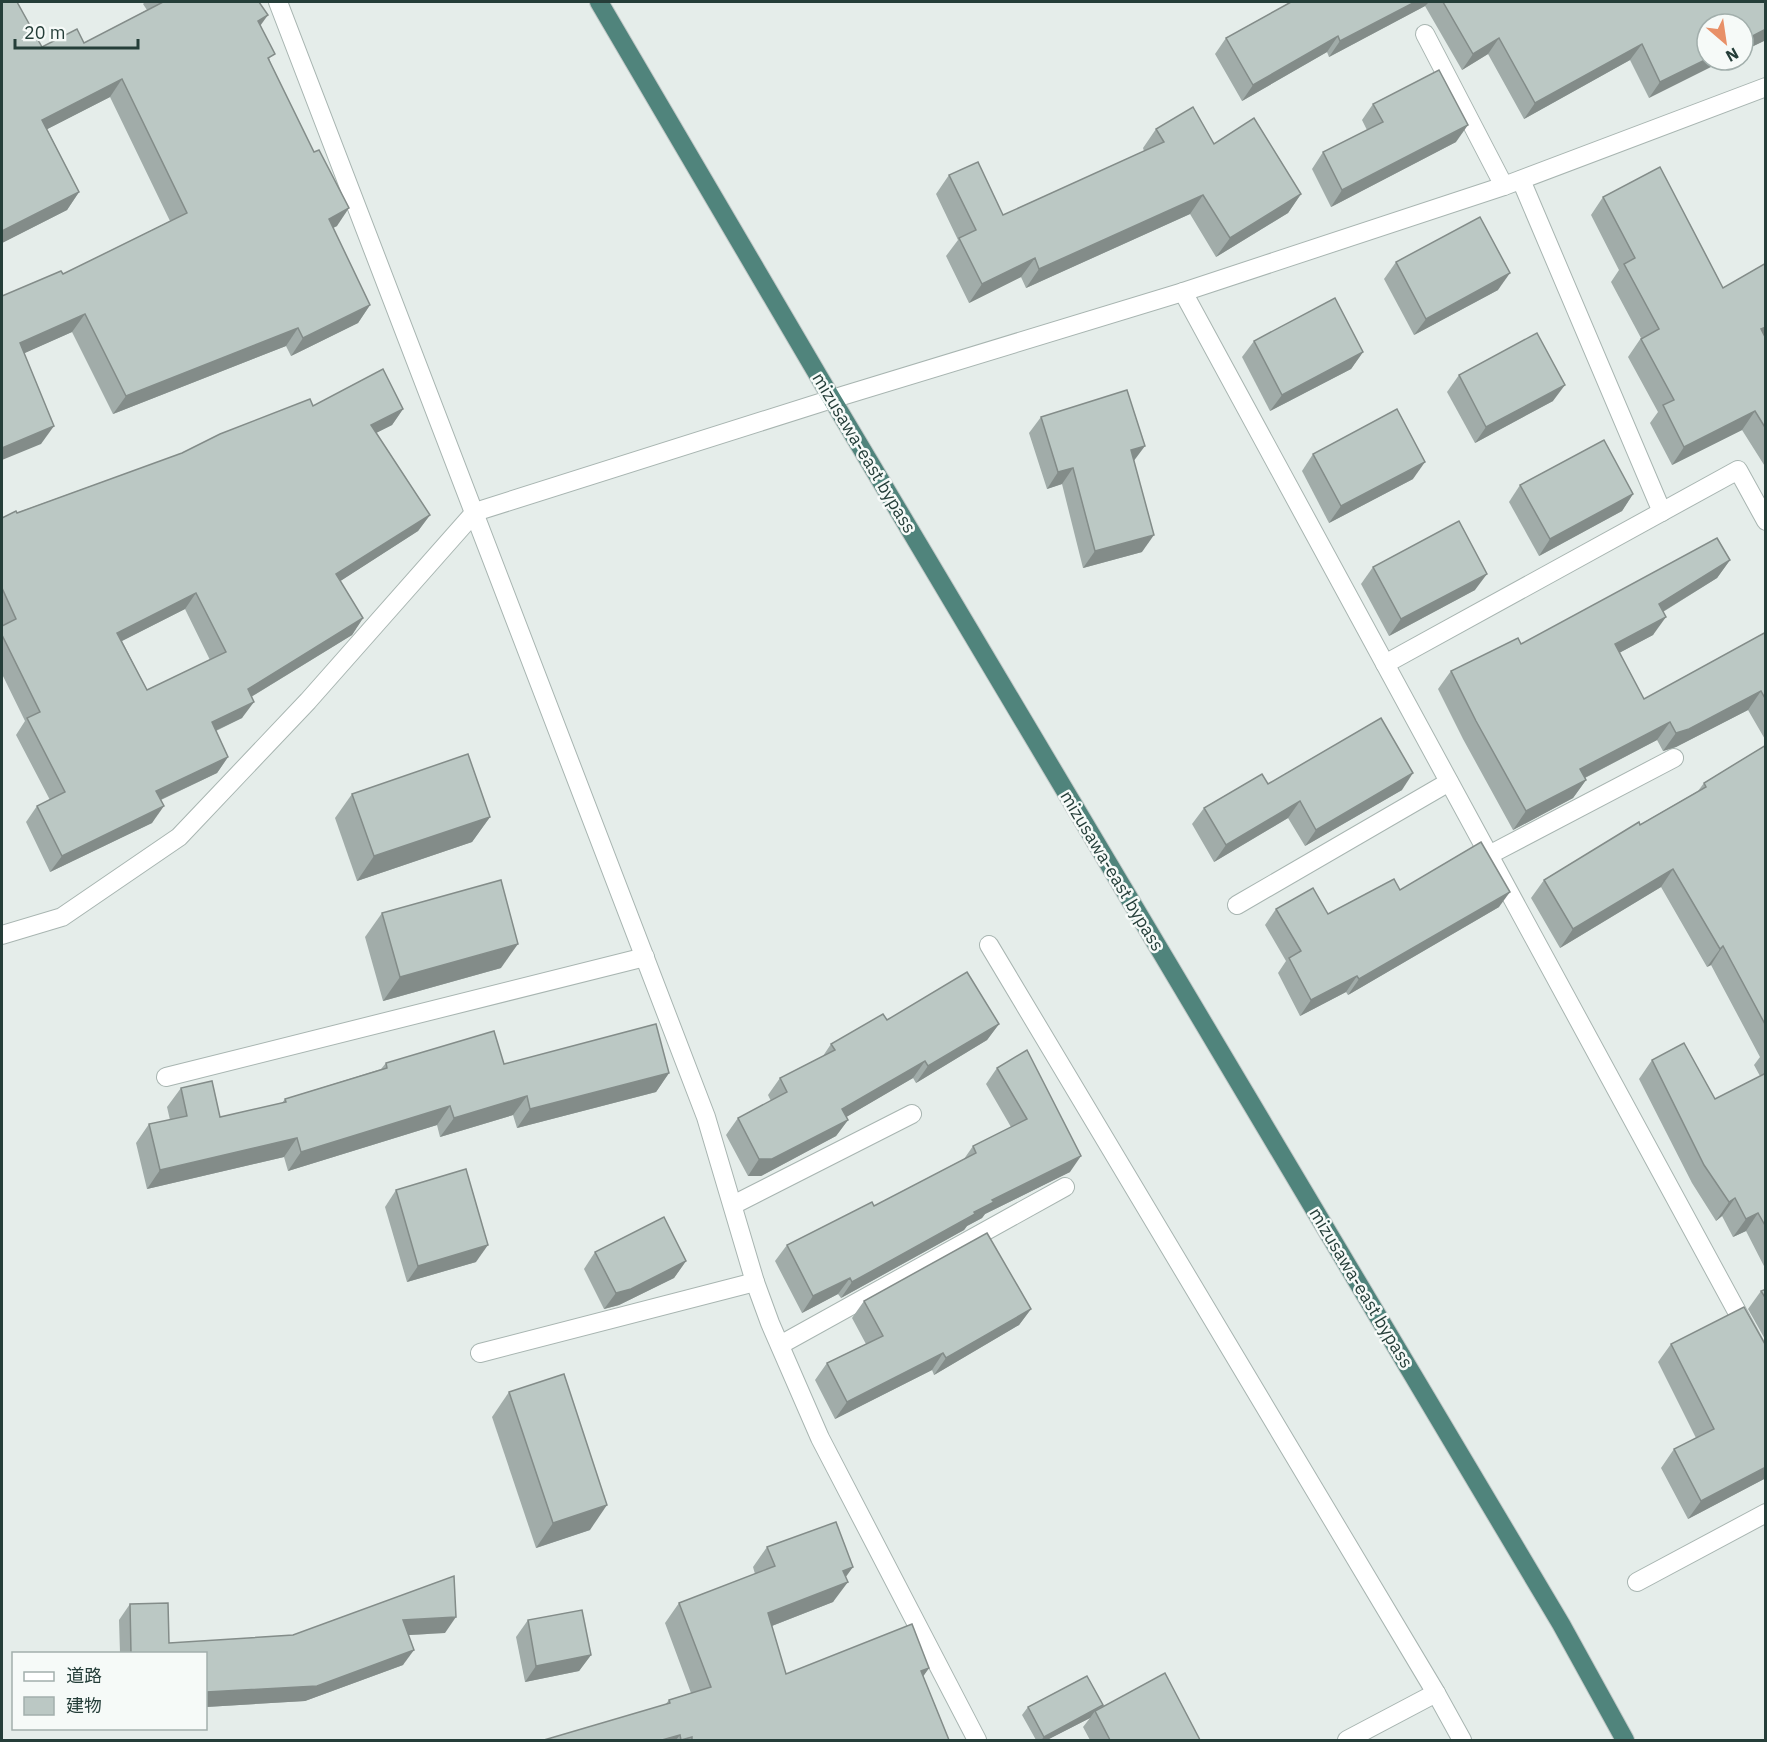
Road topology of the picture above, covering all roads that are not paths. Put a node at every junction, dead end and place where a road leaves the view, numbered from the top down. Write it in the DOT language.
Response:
graph roads {
  1 [pos="278,2"];
  2 [pos="599,2"];
  3 [pos="1425,34"];
  4 [pos="1766,87"];
  5 [pos="1512,183"];
  6 [pos="1184,292"];
  7 [pos="832,399"];
  8 [pos="475,512"];
  9 [pos="1662,512"];
  10 [pos="1766,521"];
  11 [pos="1385,664"];
  12 [pos="1674,758"];
  13 [pos="1449,782"];
  14 [pos="1489,855"];
  15 [pos="1237,905"];
  16 [pos="2,935"];
  17 [pos="989,945"];
  18 [pos="645,957"];
  19 [pos="166,1077"];
  20 [pos="912,1114"];
  21 [pos="1065,1187"];
  22 [pos="733,1205"];
  23 [pos="755,1282"];
  24 [pos="780,1345"];
  25 [pos="480,1353"];
  26 [pos="1766,1365"];
  27 [pos="1766,1513"];
  28 [pos="1637,1582"];
  29 [pos="1436,1693"];
  30 [pos="977,1740"];
  31 [pos="1347,1740"];
  32 [pos="1462,1740"];
  33 [pos="1625,1740"];
  1 -- 8 [label="street"];
  2 -- 7 [label="highway, mizusawa-east bypass"];
  3 -- 5 [label="street"];
  4 -- 5 [label="street"];
  5 -- 6 [label="street"];
  5 -- 9 [label="street"];
  6 -- 7 [label="street"];
  6 -- 11 [label="street"];
  7 -- 8 [label="street"];
  7 -- 33 [label="highway, mizusawa-east bypass"];
  8 -- 16 [label="street"];
  8 -- 18 [label="street"];
  9 -- 10 [label="street"];
  9 -- 11 [label="street"];
  11 -- 13 [label="street"];
  12 -- 14 [label="street"];
  13 -- 14 [label="street"];
  13 -- 15 [label="street"];
  14 -- 26 [label="street"];
  17 -- 29 [label="street"];
  18 -- 19 [label="street"];
  18 -- 22 [label="street"];
  20 -- 22 [label="street"];
  21 -- 24 [label="street"];
  22 -- 23 [label="street"];
  23 -- 24 [label="street"];
  23 -- 25 [label="street"];
  24 -- 30 [label="street"];
  27 -- 28 [label="street"];
  29 -- 31 [label="street"];
  29 -- 32 [label="street"];
}
